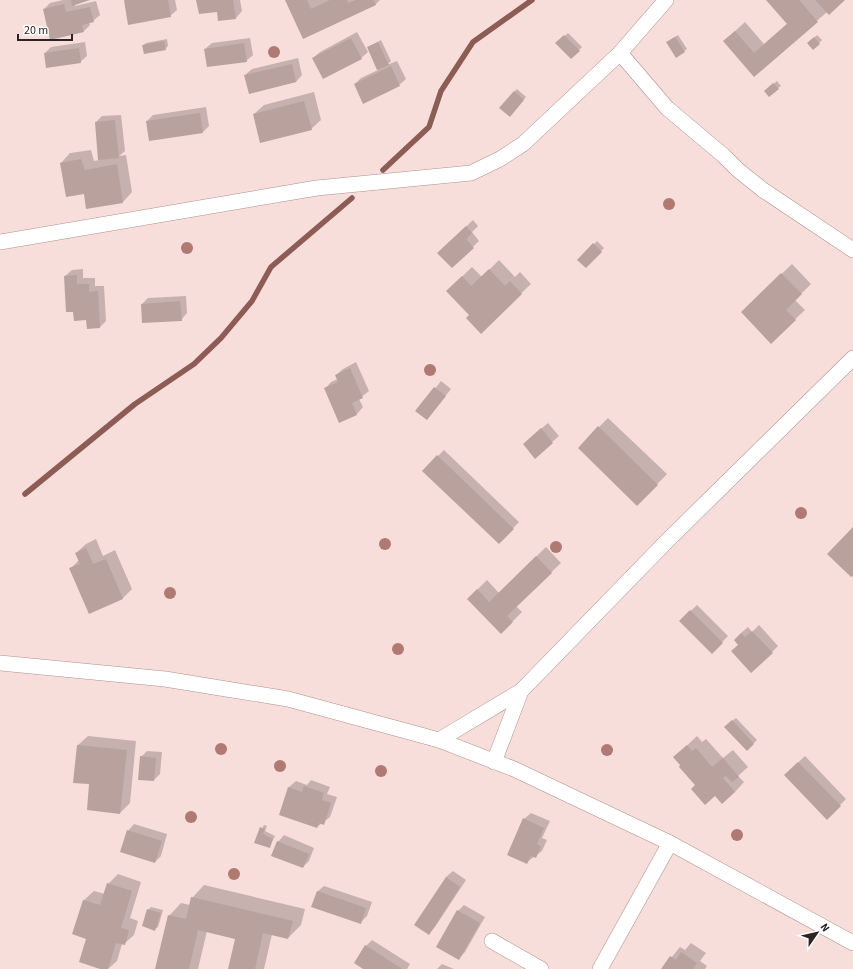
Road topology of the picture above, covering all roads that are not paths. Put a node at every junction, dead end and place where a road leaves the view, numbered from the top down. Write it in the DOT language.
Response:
graph roads {
  1 [pos="666,0"];
  2 [pos="620,53"];
  3 [pos="0,242"];
  4 [pos="853,250"];
  5 [pos="853,358"];
  6 [pos="0,663"];
  7 [pos="521,691"];
  8 [pos="439,740"];
  9 [pos="494,762"];
  10 [pos="670,843"];
  11 [pos="492,941"];
  12 [pos="853,943"];
  13 [pos="541,969"];
  14 [pos="600,969"];
  1 -- 2 [label="street"];
  2 -- 3 [label="street"];
  2 -- 4 [label="street"];
  5 -- 7 [label="street"];
  6 -- 8 [label="street"];
  7 -- 8 [label="street"];
  7 -- 9 [label="street"];
  8 -- 9 [label="street"];
  9 -- 10 [label="street"];
  10 -- 12 [label="street"];
  10 -- 14 [label="street"];
  11 -- 13 [label="street"];
}
